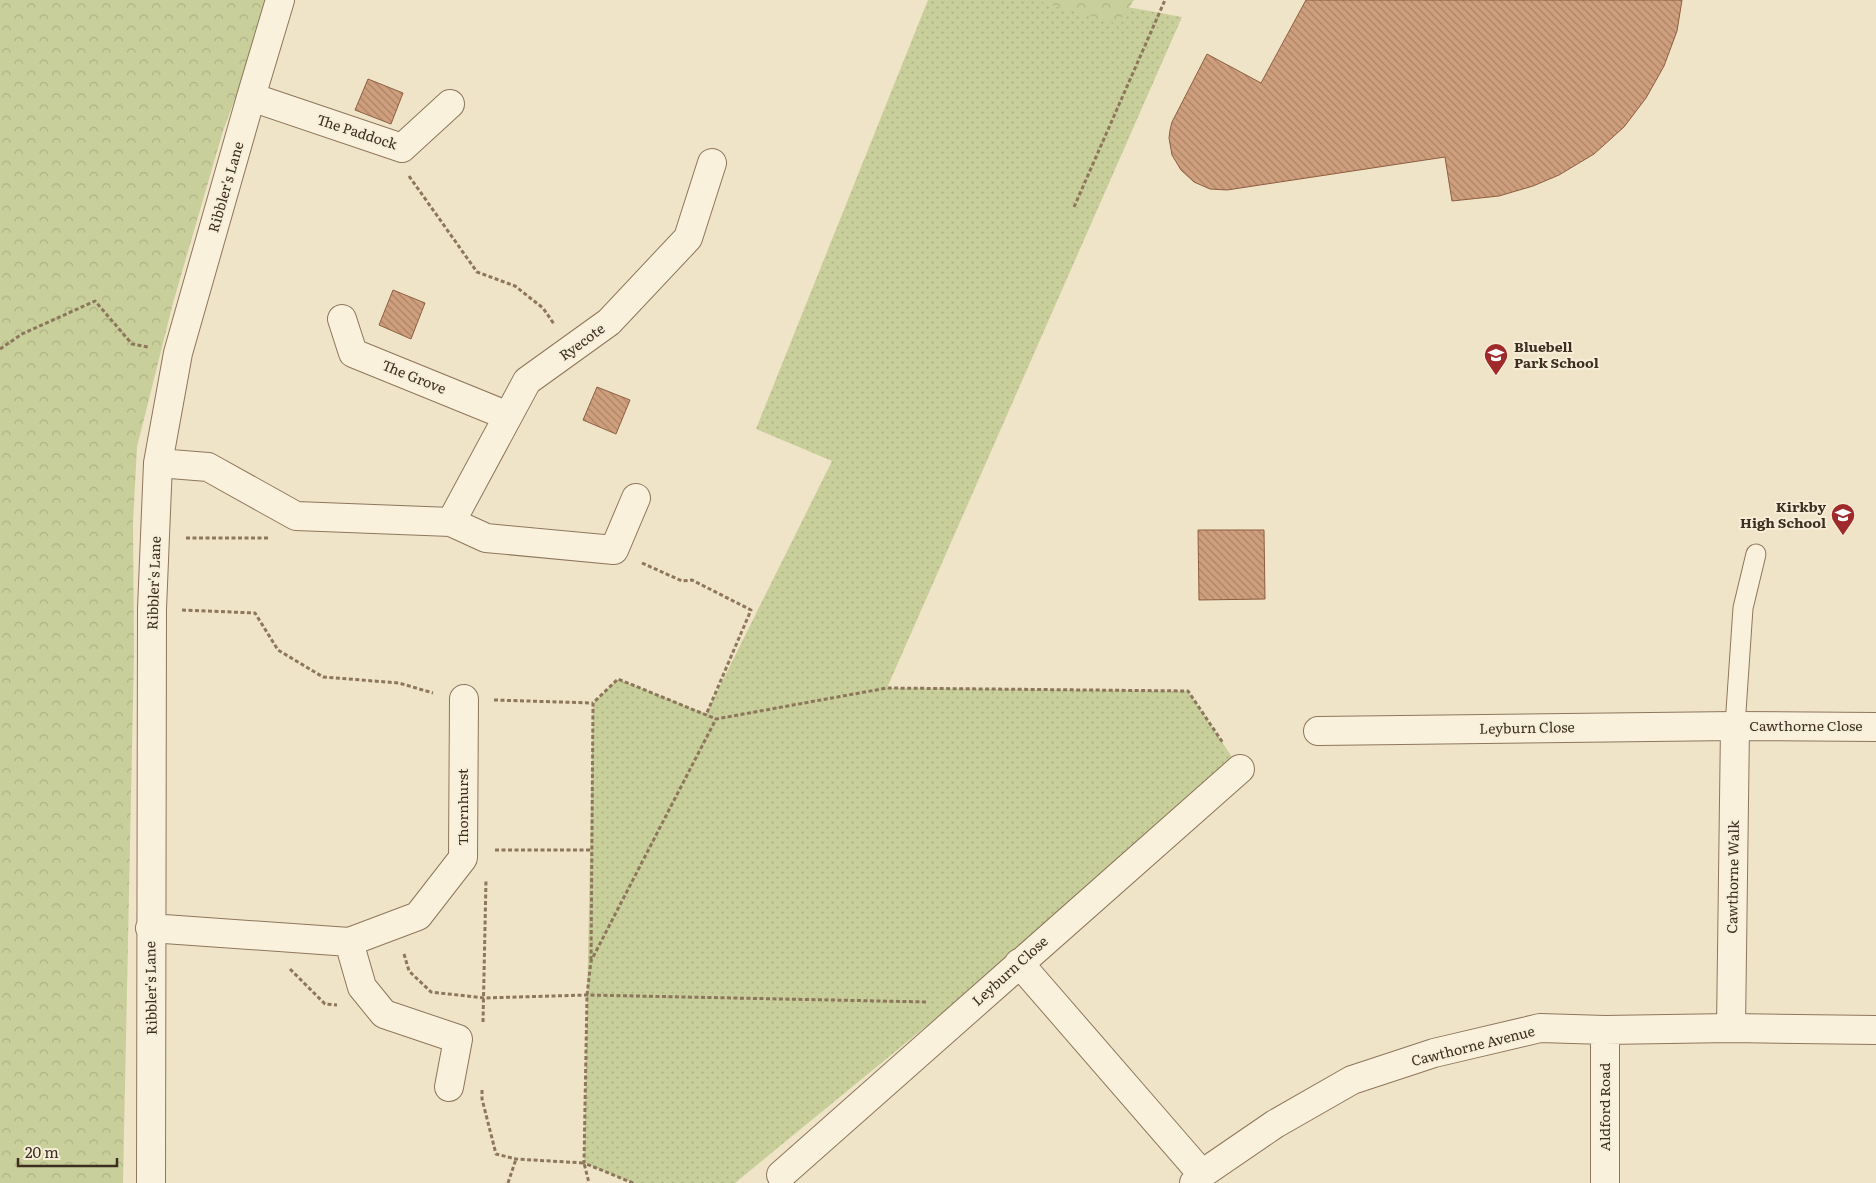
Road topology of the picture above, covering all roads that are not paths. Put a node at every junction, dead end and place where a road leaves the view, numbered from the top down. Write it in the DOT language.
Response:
graph roads {
  1 [pos="280,0"];
  2 [pos="251,97"];
  3 [pos="450,104"];
  4 [pos="712,163"];
  5 [pos="342,319"];
  6 [pos="508,416"];
  7 [pos="158,463"];
  8 [pos="636,498"];
  9 [pos="451,522"];
  10 [pos="1756,554"];
  11 [pos="464,699"];
  12 [pos="1735,726"];
  13 [pos="1876,727"];
  14 [pos="1318,731"];
  15 [pos="1240,769"];
  16 [pos="150,928"];
  17 [pos="349,942"];
  18 [pos="1019,963"];
  19 [pos="1731,1028"];
  20 [pos="1605,1030"];
  21 [pos="1876,1030"];
  22 [pos="449,1087"];
  23 [pos="781,1175"];
  24 [pos="1198,1178"];
  25 [pos="151,1183"];
  26 [pos="1605,1183"];
  1 -- 2 [label="street, Ribbler's Lane"];
  2 -- 3 [label="street, The Paddock"];
  2 -- 7 [label="street, Ribbler's Lane"];
  4 -- 6 [label="street, Ryecote"];
  5 -- 6 [label="street, The Grove"];
  6 -- 9 [label="street, Ryecote"];
  7 -- 9 [label="street"];
  7 -- 16 [label="street, Ribbler's Lane"];
  8 -- 9 [label="street"];
  10 -- 12 [label="lane"];
  11 -- 17 [label="street, Thornhurst"];
  12 -- 13 [label="street, Cawthorne Close"];
  12 -- 14 [label="street, Leyburn Close"];
  12 -- 19 [label="street, Cawthorne Walk"];
  15 -- 18 [label="street, Leyburn Close"];
  16 -- 17 [label="street, Thornhurst"];
  16 -- 25 [label="street, Ribbler's Lane"];
  17 -- 22 [label="street"];
  18 -- 23 [label="street, Leyburn Close"];
  18 -- 24 [label="street"];
  19 -- 20 [label="street, Cawthorne Avenue"];
  19 -- 21 [label="street, Cawthorne Avenue"];
  20 -- 24 [label="street, Cawthorne Avenue"];
  20 -- 26 [label="street, Aldford Road"];
}
